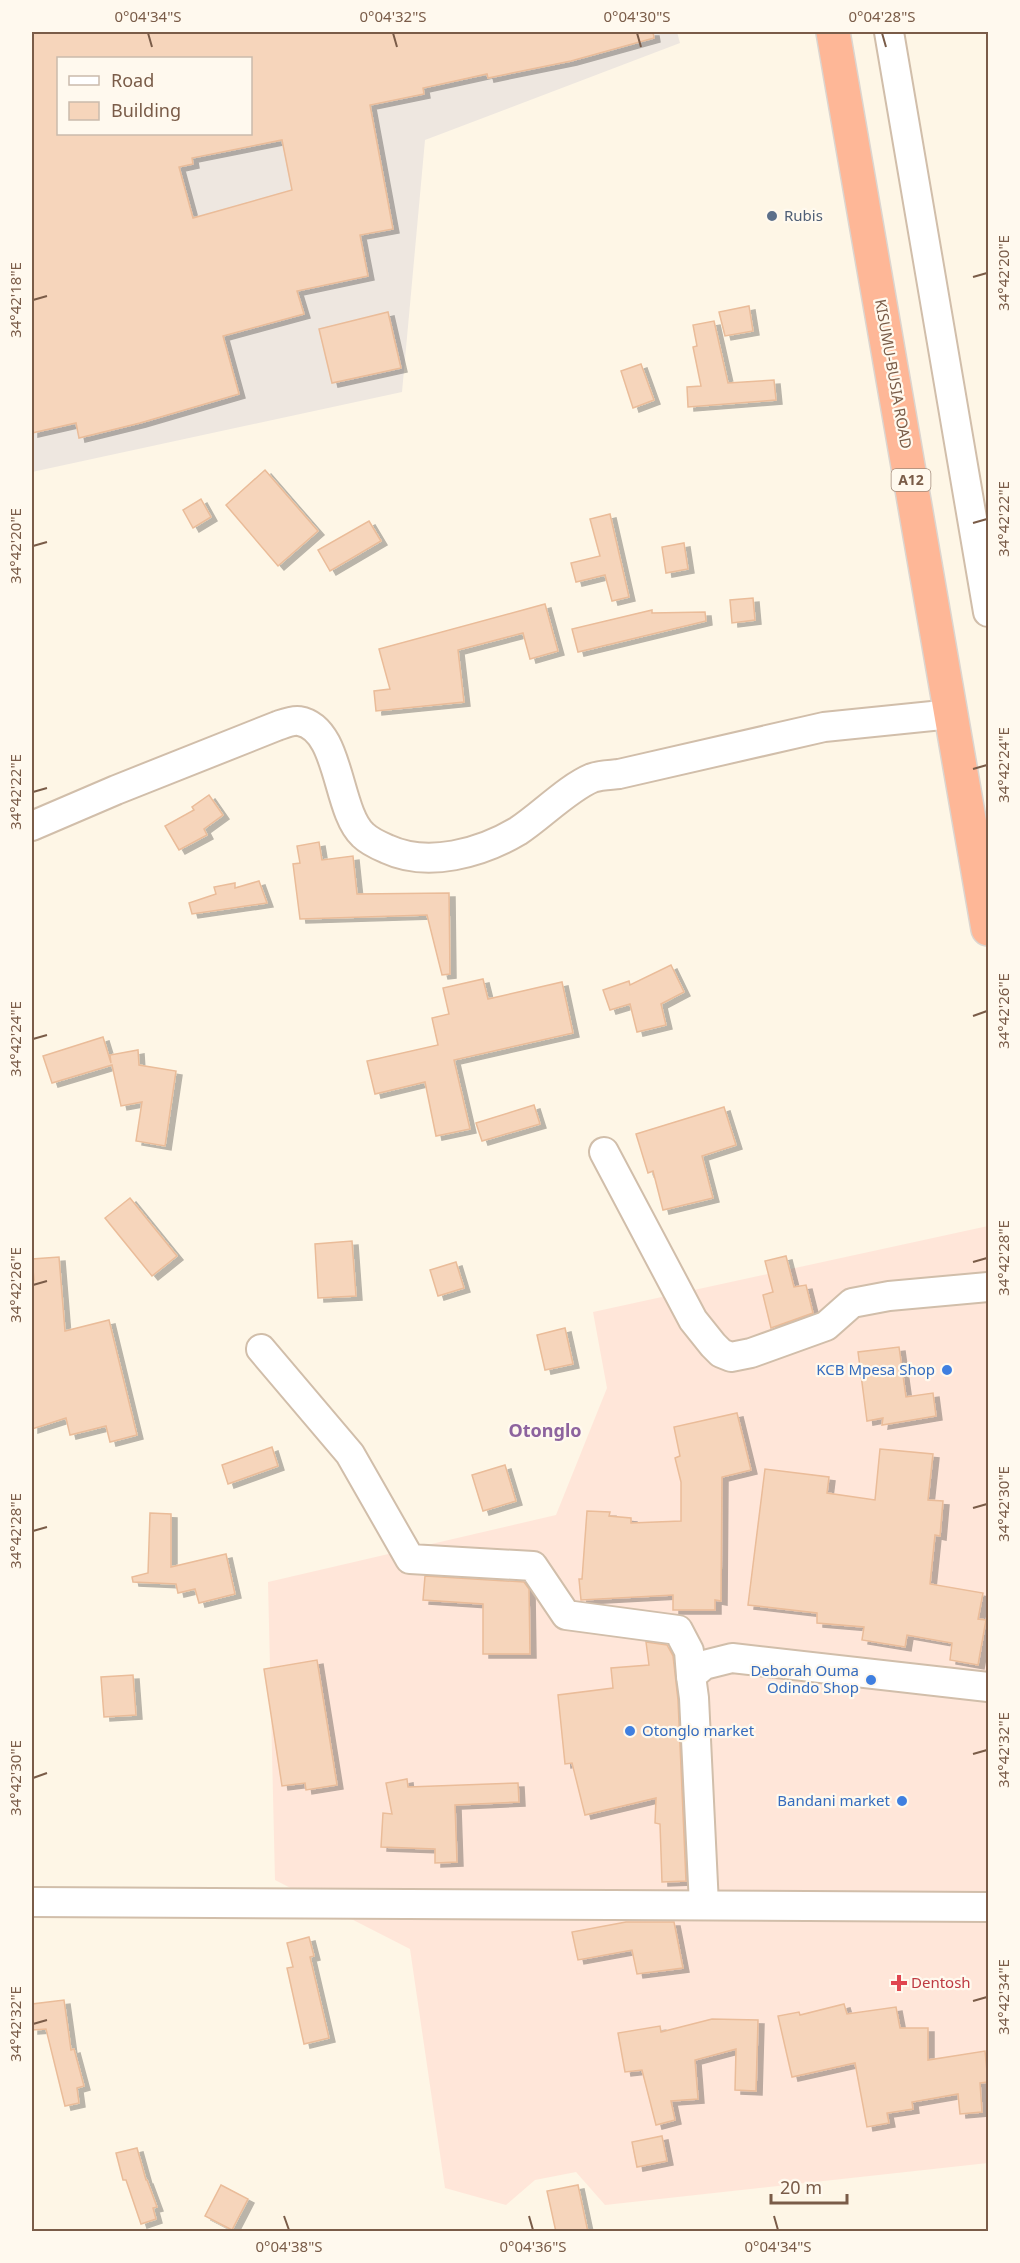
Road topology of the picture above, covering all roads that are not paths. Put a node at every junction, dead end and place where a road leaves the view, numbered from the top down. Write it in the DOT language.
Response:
graph roads {
  1 [pos="833,32"];
  2 [pos="889,32"];
  3 [pos="988,612"];
  4 [pos="952,714"];
  5 [pos="32,826"];
  6 [pos="988,929"];
  7 [pos="604,1152"];
  8 [pos="988,1287"];
  9 [pos="261,1348"];
  10 [pos="691,1676"];
  11 [pos="988,1687"];
  12 [pos="32,1902"];
  13 [pos="704,1905"];
  14 [pos="988,1907"];
  1 -- 4 [label="highway, KISUMU-BUSIA ROAD / A12"];
  2 -- 3 [label="street"];
  4 -- 5 [label="street"];
  4 -- 6 [label="highway, KISUMU-BUSIA ROAD / A12"];
  7 -- 8 [label="street"];
  9 -- 10 [label="street"];
  10 -- 11 [label="street"];
  10 -- 13 [label="street"];
  12 -- 13 [label="street"];
  13 -- 14 [label="street"];
}
